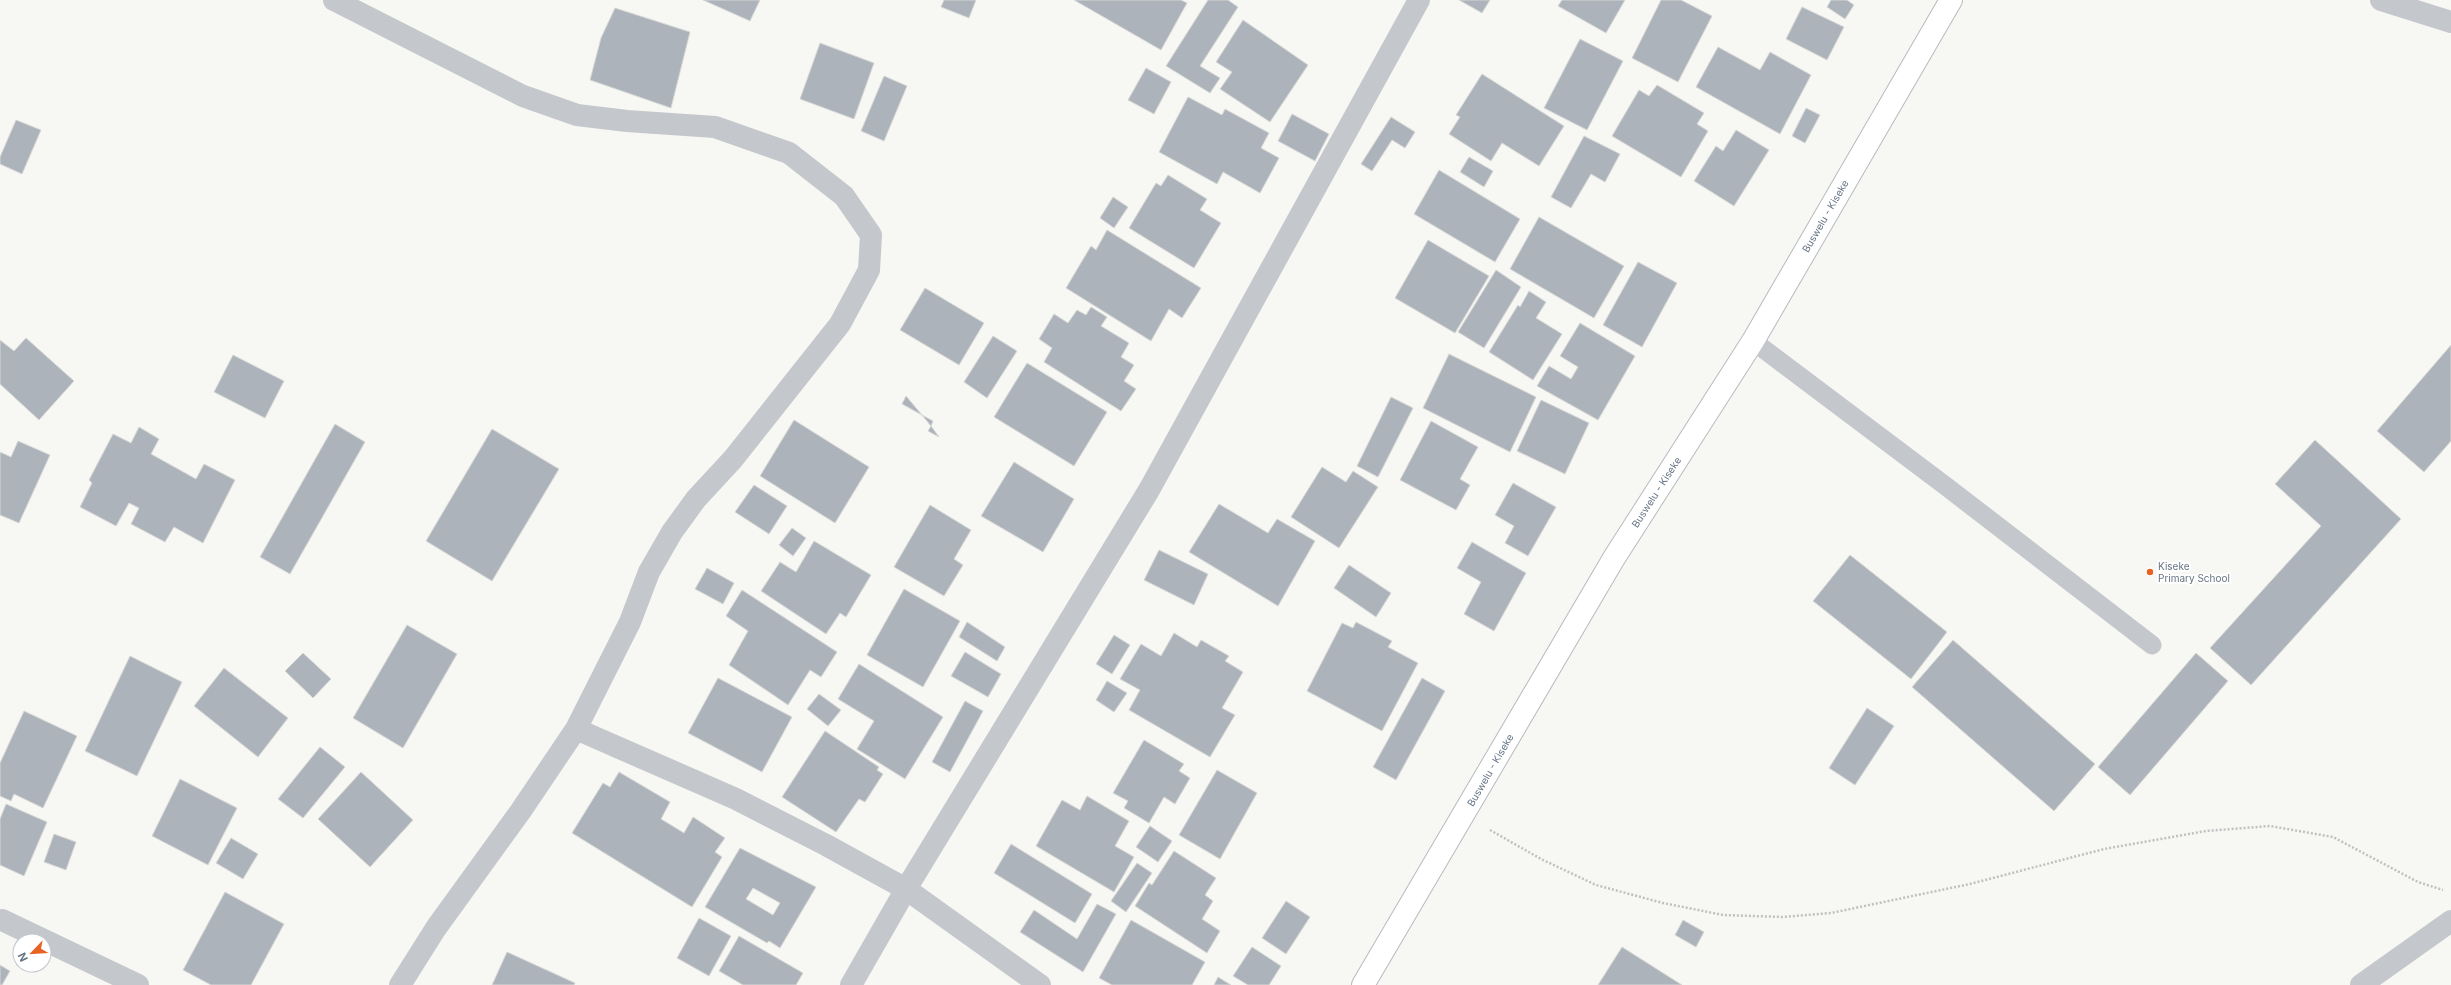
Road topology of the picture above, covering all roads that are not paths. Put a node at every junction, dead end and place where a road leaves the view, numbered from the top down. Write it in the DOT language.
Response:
graph roads {
  1 [pos="334,0"];
  2 [pos="1419,0"];
  3 [pos="1951,0"];
  4 [pos="2381,0"];
  5 [pos="2451,22"];
  6 [pos="1753,341"];
  7 [pos="2152,645"];
  8 [pos="576,729"];
  9 [pos="906,889"];
  10 [pos="2,920"];
  11 [pos="2451,920"];
  12 [pos="138,985"];
  13 [pos="400,985"];
  14 [pos="851,985"];
  15 [pos="1040,985"];
  16 [pos="1363,985"];
  17 [pos="2362,985"];
  1 -- 8 [label="street"];
  2 -- 9 [label="street"];
  3 -- 6 [label="main road, Buswelu - Kiseke"];
  4 -- 5 [label="street"];
  6 -- 7 [label="lane"];
  6 -- 16 [label="main road, Buswelu - Kiseke"];
  8 -- 9 [label="street"];
  8 -- 13 [label="street"];
  9 -- 14 [label="street"];
  9 -- 15 [label="street"];
  10 -- 12 [label="street"];
  11 -- 17 [label="street"];
}
